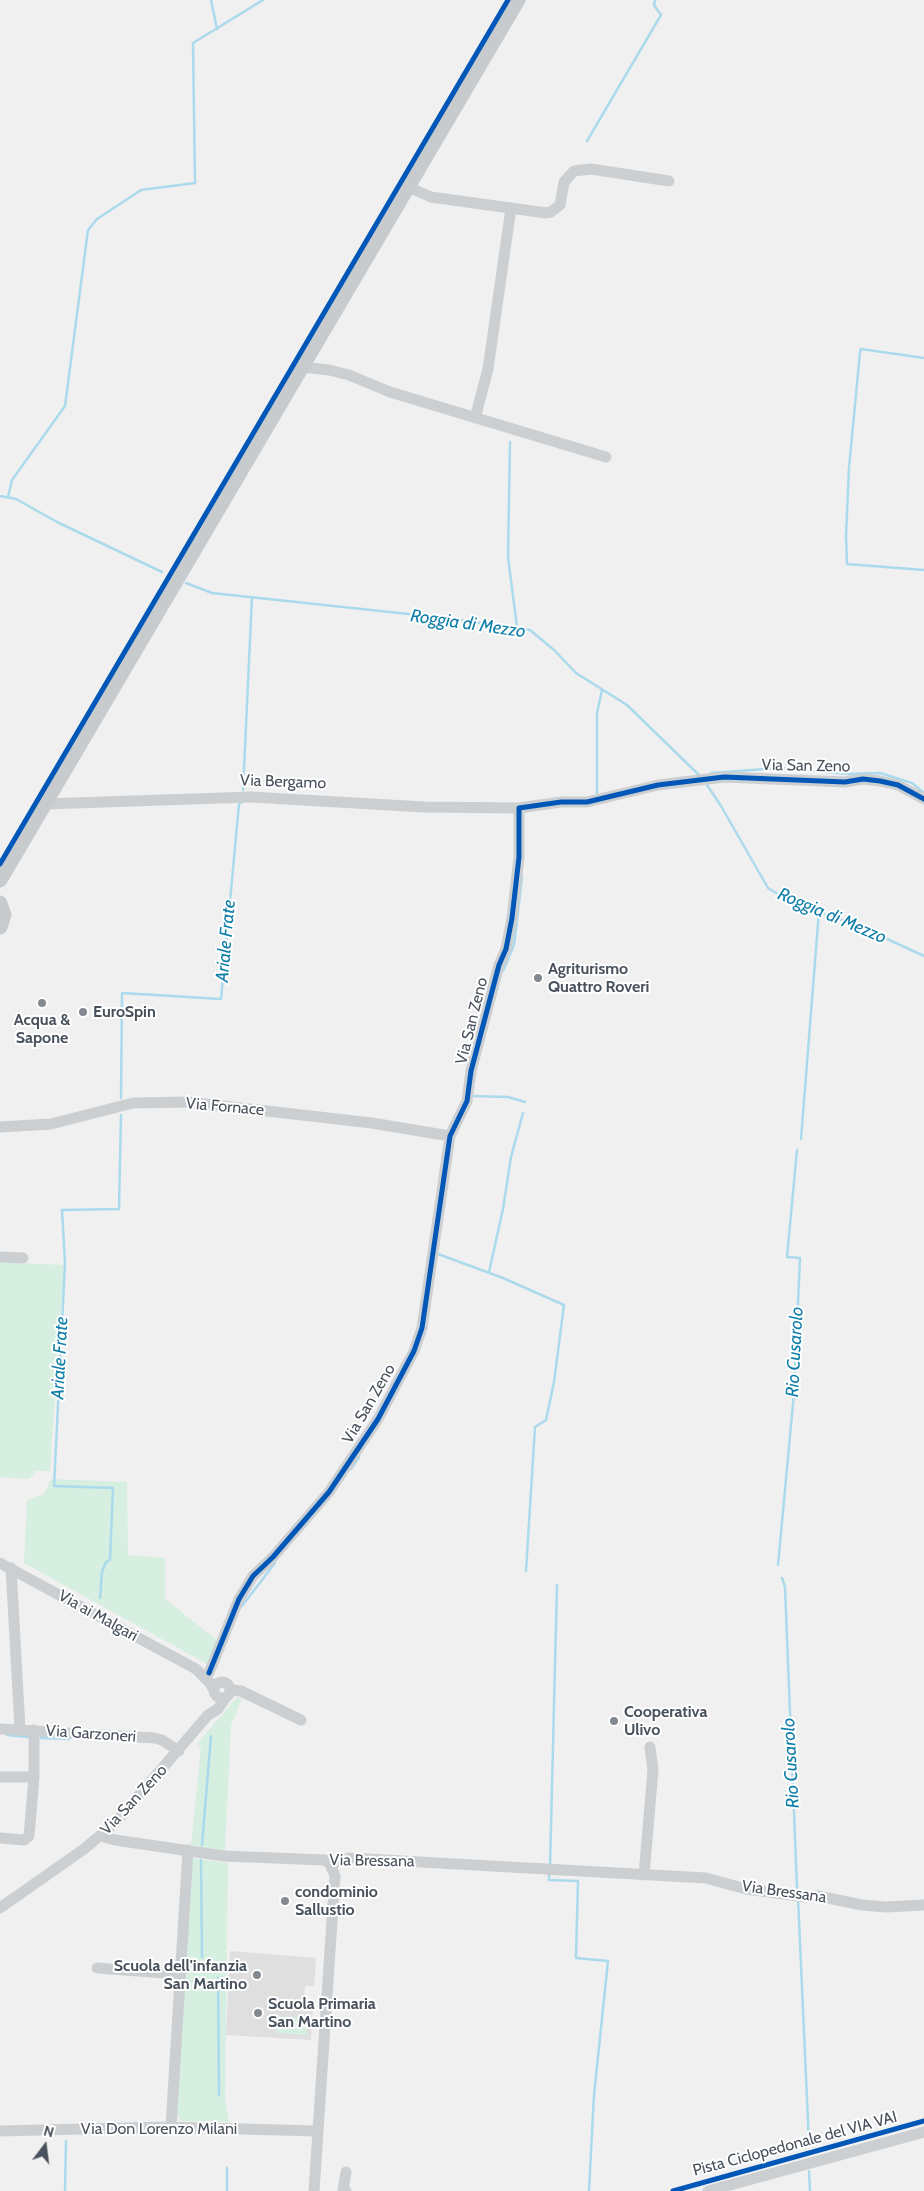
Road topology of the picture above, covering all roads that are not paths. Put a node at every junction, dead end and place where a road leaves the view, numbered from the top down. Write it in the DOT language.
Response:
graph roads {
  1 [pos="518,0"];
  2 [pos="669,181"];
  3 [pos="408,187"];
  4 [pos="511,208"];
  5 [pos="302,367"];
  6 [pos="475,418"];
  7 [pos="606,457"];
  8 [pos="924,799"];
  9 [pos="45,804"];
  10 [pos="519,808"];
  11 [pos="1,879"];
  12 [pos="0,902"];
  13 [pos="0,927"];
  14 [pos="0,1126"];
  15 [pos="450,1136"];
  16 [pos="0,1257"];
  17 [pos="23,1258"];
  18 [pos="0,1562"];
  19 [pos="11,1568"];
  20 [pos="196,1670"];
  21 [pos="209,1674"];
  22 [pos="216,1688"];
  23 [pos="229,1694"];
  24 [pos="208,1715"];
  25 [pos="300,1720"];
  26 [pos="0,1729"];
  27 [pos="20,1730"];
  28 [pos="34,1730"];
  29 [pos="650,1747"];
  30 [pos="179,1751"];
  31 [pos="0,1777"];
  32 [pos="34,1778"];
  33 [pos="115,1823"];
  34 [pos="101,1836"];
  35 [pos="0,1838"];
  36 [pos="131,1843"];
  37 [pos="188,1850"];
  38 [pos="330,1864"];
  39 [pos="644,1875"];
  40 [pos="924,1905"];
  41 [pos="0,1908"];
  42 [pos="96,1968"];
  43 [pos="180,1974"];
  44 [pos="171,2127"];
  45 [pos="0,2131"];
  46 [pos="317,2131"];
  47 [pos="924,2132"];
  48 [pos="346,2172"];
  49 [pos="314,2191"];
  50 [pos="346,2191"];
  51 [pos="708,2191"];
  1 -- 3 [label="main road"];
  2 -- 4 [label="street"];
  3 -- 4 [label="street"];
  3 -- 5 [label="main road"];
  4 -- 6 [label="street"];
  5 -- 6 [label="street"];
  5 -- 9 [label="main road"];
  6 -- 7 [label="street"];
  8 -- 10 [label="street, Via San Zeno"];
  9 -- 10 [label="street, Via Bergamo"];
  9 -- 11 [label="main road"];
  10 -- 15 [label="street, Via San Zeno"];
  11 -- 12 [label="main road"];
  12 -- 13 [label="main road"];
  14 -- 15 [label="street, Via Fornace"];
  15 -- 21 [label="street, Via San Zeno"];
  16 -- 17 [label="street"];
  18 -- 19 [label="street, Via ai Malgari"];
  19 -- 20 [label="street, Via ai Malgari"];
  19 -- 27 [label="street"];
  20 -- 21 [label="street"];
  20 -- 22 [label="street"];
  21 -- 22 [label="street"];
  22 -- 23 [label="street"];
  22 -- 24 [label="street"];
  23 -- 24 [label="street, Via San Zeno"];
  23 -- 25 [label="street"];
  24 -- 30 [label="street, Via San Zeno"];
  26 -- 27 [label="street, Via Garzoneri"];
  27 -- 28 [label="street, Via Garzoneri"];
  28 -- 30 [label="street, Via Garzoneri"];
  28 -- 32 [label="street"];
  29 -- 39 [label="street"];
  30 -- 33 [label="street, Via San Zeno"];
  31 -- 32 [label="street"];
  32 -- 35 [label="street"];
  33 -- 34 [label="street, Via San Zeno"];
  33 -- 36 [label="street"];
  34 -- 36 [label="street, Via Bressana"];
  34 -- 41 [label="street, Via San Zeno"];
  36 -- 37 [label="street, Via Bressana"];
  37 -- 38 [label="street, Via Bressana"];
  37 -- 43 [label="street"];
  38 -- 39 [label="street, Via Bressana"];
  38 -- 46 [label="street"];
  39 -- 40 [label="street, Via Bressana"];
  42 -- 43 [label="street"];
  43 -- 44 [label="street"];
  44 -- 45 [label="street, Via Don Lorenzo Milani"];
  44 -- 46 [label="street, Via Don Lorenzo Milani"];
  46 -- 49 [label="street"];
  47 -- 51 [label="street"];
  48 -- 50 [label="street"];
}
